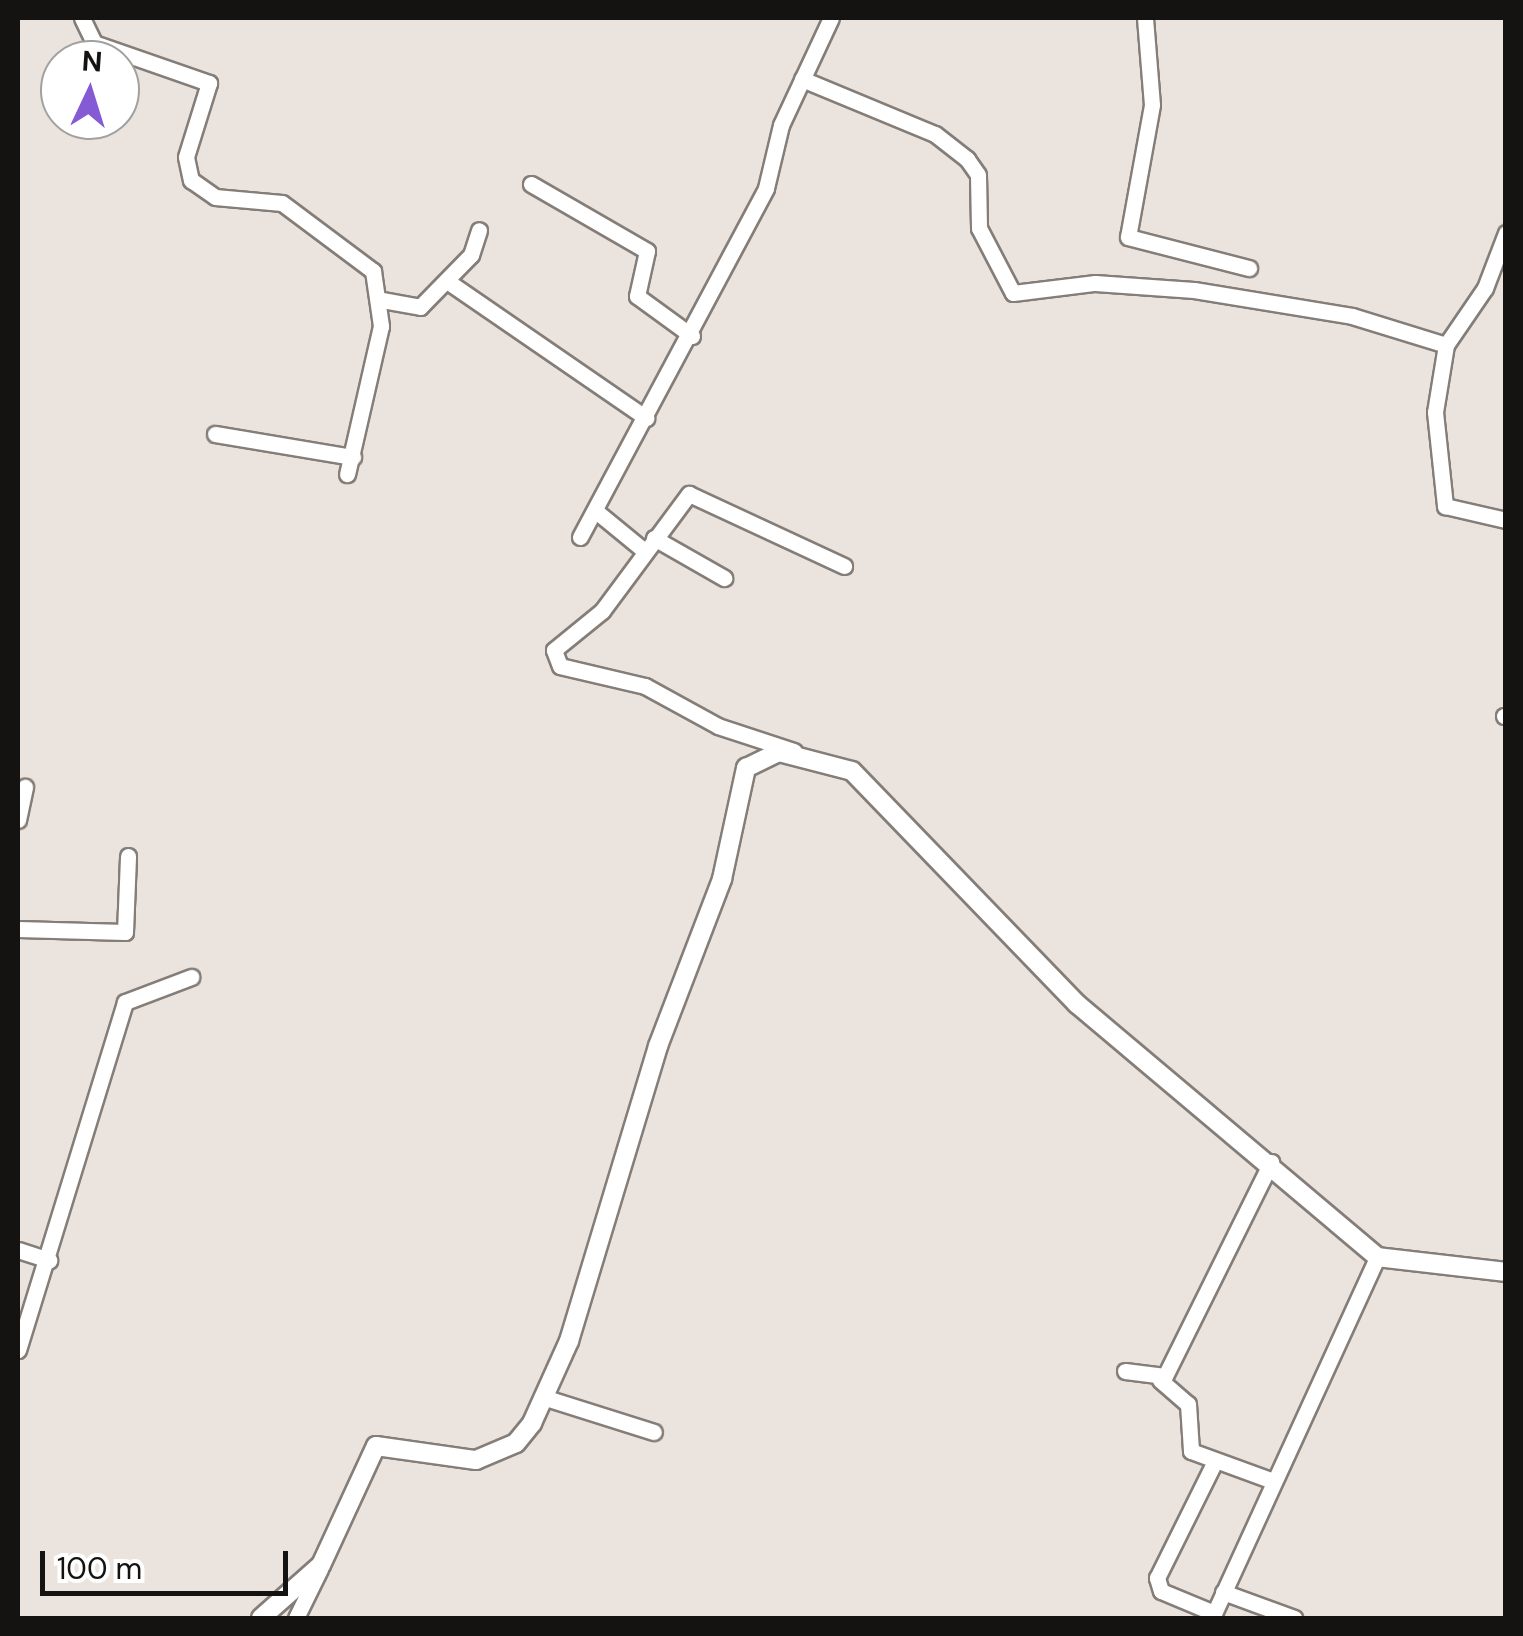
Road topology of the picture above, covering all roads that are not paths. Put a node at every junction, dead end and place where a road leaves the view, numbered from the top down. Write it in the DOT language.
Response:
graph roads {
  1 [pos="82,18"];
  2 [pos="832,18"];
  3 [pos="1144,18"];
  4 [pos="802,79"];
  5 [pos="532,184"];
  6 [pos="480,230"];
  7 [pos="1506,233"];
  8 [pos="1248,268"];
  9 [pos="448,281"];
  10 [pos="382,300"];
  11 [pos="692,336"];
  12 [pos="1446,345"];
  13 [pos="646,418"];
  14 [pos="215,434"];
  15 [pos="353,457"];
  16 [pos="347,474"];
  17 [pos="598,512"];
  18 [pos="1506,520"];
  19 [pos="580,537"];
  20 [pos="643,543"];
  21 [pos="844,566"];
  22 [pos="724,578"];
  23 [pos="738,733"];
  24 [pos="794,751"];
  25 [pos="746,768"];
  26 [pos="26,787"];
  27 [pos="18,820"];
  28 [pos="128,856"];
  29 [pos="18,929"];
  30 [pos="191,977"];
  31 [pos="1271,1162"];
  32 [pos="18,1250"];
  33 [pos="1377,1257"];
  34 [pos="50,1260"];
  35 [pos="1506,1272"];
  36 [pos="18,1350"];
  37 [pos="1125,1371"];
  38 [pos="1160,1380"];
  39 [pos="546,1398"];
  40 [pos="654,1432"];
  41 [pos="1216,1461"];
  42 [pos="1273,1480"];
  43 [pos="322,1566"];
  44 [pos="1223,1592"];
  45 [pos="1213,1616"];
  46 [pos="261,1618"];
  47 [pos="296,1618"];
  48 [pos="1294,1618"];
  1 -- 10 [label="street"];
  2 -- 4 [label="street"];
  3 -- 8 [label="street"];
  4 -- 11 [label="street"];
  4 -- 12 [label="street"];
  5 -- 11 [label="street"];
  6 -- 9 [label="street"];
  7 -- 12 [label="street"];
  9 -- 10 [label="street"];
  9 -- 13 [label="street"];
  10 -- 15 [label="street"];
  11 -- 13 [label="street"];
  12 -- 18 [label="street"];
  13 -- 17 [label="street"];
  14 -- 15 [label="street"];
  15 -- 16 [label="street"];
  17 -- 19 [label="street"];
  17 -- 20 [label="street"];
  20 -- 21 [label="street"];
  20 -- 22 [label="street"];
  20 -- 23 [label="street"];
  23 -- 24 [label="street"];
  23 -- 25 [label="street"];
  24 -- 25 [label="street"];
  24 -- 31 [label="street"];
  25 -- 39 [label="street"];
  26 -- 27 [label="street"];
  28 -- 29 [label="street"];
  30 -- 34 [label="street"];
  31 -- 33 [label="street"];
  31 -- 38 [label="street"];
  32 -- 34 [label="street"];
  33 -- 35 [label="street"];
  33 -- 42 [label="street"];
  34 -- 36 [label="street"];
  37 -- 38 [label="street"];
  38 -- 41 [label="street"];
  39 -- 40 [label="street"];
  39 -- 43 [label="street"];
  41 -- 42 [label="street"];
  41 -- 45 [label="street"];
  42 -- 44 [label="street"];
  43 -- 46 [label="street"];
  43 -- 47 [label="street"];
  44 -- 45 [label="street"];
  44 -- 48 [label="street"];
}
